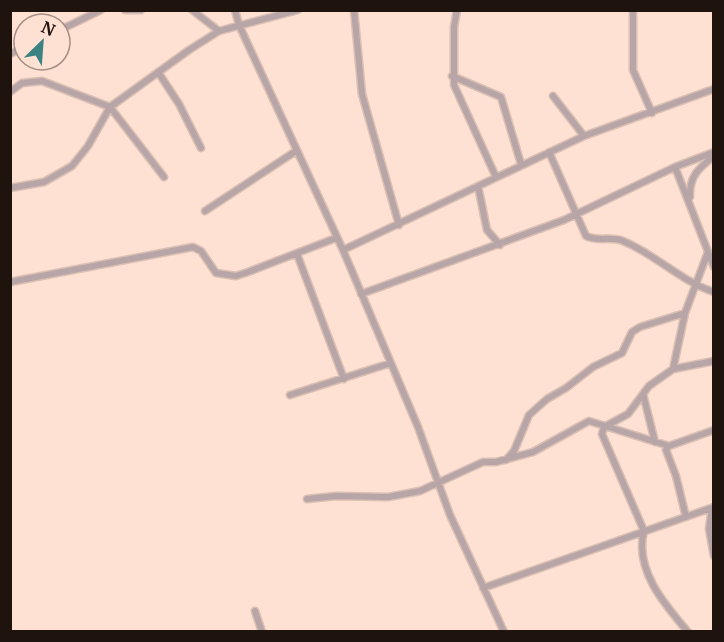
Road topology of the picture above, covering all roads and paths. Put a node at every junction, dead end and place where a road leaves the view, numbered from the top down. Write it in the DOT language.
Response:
graph roads {
  1 [pos="101,10"];
  2 [pos="125,10"];
  3 [pos="141,10"];
  4 [pos="192,10"];
  5 [pos="235,10"];
  6 [pos="298,10"];
  7 [pos="354,10"];
  8 [pos="457,10"];
  9 [pos="633,10"];
  10 [pos="72,24"];
  11 [pos="239,25"];
  12 [pos="219,31"];
  13 [pos="158,72"];
  14 [pos="452,76"];
  15 [pos="714,88"];
  16 [pos="10,92"];
  17 [pos="553,96"];
  18 [pos="110,107"];
  19 [pos="652,113"];
  20 [pos="584,136"];
  21 [pos="201,148"];
  22 [pos="296,151"];
  23 [pos="549,152"];
  24 [pos="714,154"];
  25 [pos="521,164"];
  26 [pos="675,167"];
  27 [pos="165,177"];
  28 [pos="496,177"];
  29 [pos="478,186"];
  30 [pos="10,188"];
  31 [pos="690,203"];
  32 [pos="206,211"];
  33 [pos="577,214"];
  34 [pos="399,225"];
  35 [pos="336,238"];
  36 [pos="500,245"];
  37 [pos="343,250"];
  38 [pos="708,252"];
  39 [pos="297,255"];
  40 [pos="713,263"];
  41 [pos="10,282"];
  42 [pos="695,285"];
  43 [pos="714,292"];
  44 [pos="361,294"];
  45 [pos="685,313"];
  46 [pos="714,362"];
  47 [pos="391,363"];
  48 [pos="673,369"];
  49 [pos="344,379"];
  50 [pos="643,394"];
  51 [pos="290,395"];
  52 [pos="604,427"];
  53 [pos="714,429"];
  54 [pos="656,442"];
  55 [pos="669,446"];
  56 [pos="505,460"];
  57 [pos="438,484"];
  58 [pos="307,499"];
  59 [pos="713,508"];
  60 [pos="686,517"];
  61 [pos="644,531"];
  62 [pos="714,556"];
  63 [pos="483,588"];
  64 [pos="255,611"];
  65 [pos="262,632"];
  66 [pos="504,632"];
  67 [pos="688,632"];
  1 -- 10 [label="street"];
  2 -- 3 [label="street"];
  4 -- 12 [label="street"];
  5 -- 11 [label="street"];
  6 -- 11 [label="street"];
  7 -- 34 [label="street"];
  8 -- 14 [label="street"];
  9 -- 19 [label="street"];
  11 -- 12 [label="street"];
  11 -- 22 [label="street"];
  12 -- 13 [label="street"];
  13 -- 18 [label="street"];
  13 -- 21 [label="street"];
  14 -- 25 [label="street"];
  14 -- 28 [label="street"];
  15 -- 19 [label="street"];
  16 -- 18 [label="street"];
  17 -- 20 [label="street"];
  18 -- 27 [label="street"];
  18 -- 30 [label="street"];
  19 -- 20 [label="street"];
  20 -- 23 [label="street"];
  22 -- 32 [label="street"];
  22 -- 35 [label="street"];
  23 -- 25 [label="street"];
  23 -- 33 [label="street"];
  24 -- 26 [label="street"];
  24 -- 31 [label="street"];
  25 -- 28 [label="street"];
  26 -- 31 [label="street"];
  26 -- 33 [label="street"];
  28 -- 29 [label="street"];
  29 -- 34 [label="street"];
  29 -- 36 [label="street"];
  31 -- 38 [label="street"];
  33 -- 36 [label="street"];
  33 -- 42 [label="street"];
  34 -- 37 [label="street"];
  35 -- 37 [label="street"];
  35 -- 39 [label="street"];
  36 -- 44 [label="street"];
  37 -- 44 [label="street"];
  38 -- 40 [label="street"];
  38 -- 42 [label="street"];
  39 -- 41 [label="street"];
  39 -- 49 [label="street"];
  42 -- 43 [label="street"];
  42 -- 45 [label="street"];
  44 -- 47 [label="street"];
  45 -- 48 [label="street"];
  45 -- 56 [label="street"];
  46 -- 48 [label="street"];
  47 -- 49 [label="street"];
  47 -- 57 [label="street"];
  48 -- 50 [label="street"];
  49 -- 51 [label="street"];
  50 -- 52 [label="street"];
  50 -- 54 [label="street"];
  52 -- 54 [label="street"];
  52 -- 56 [label="street"];
  52 -- 61 [label="street"];
  53 -- 55 [label="street"];
  54 -- 55 [label="street"];
  55 -- 60 [label="street"];
  56 -- 57 [label="street"];
  57 -- 58 [label="street"];
  57 -- 63 [label="street"];
  59 -- 60 [label="street"];
  59 -- 62 [label="street"];
  60 -- 61 [label="street"];
  61 -- 63 [label="street"];
  61 -- 67 [label="street"];
  63 -- 66 [label="street"];
  64 -- 65 [label="street"];
}
